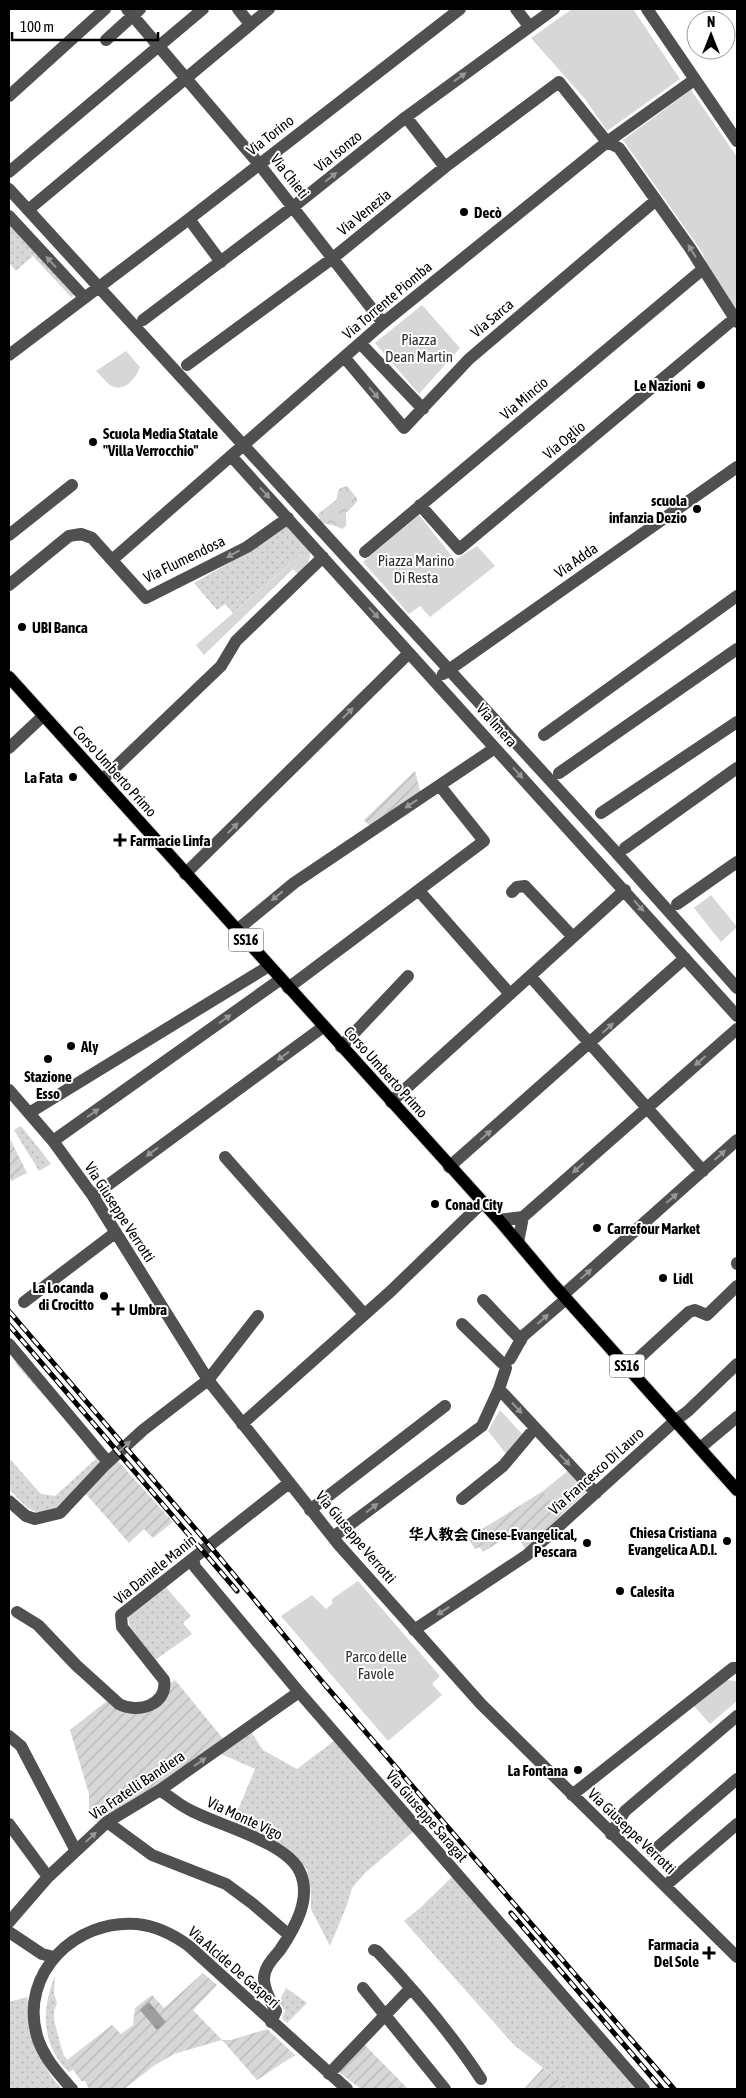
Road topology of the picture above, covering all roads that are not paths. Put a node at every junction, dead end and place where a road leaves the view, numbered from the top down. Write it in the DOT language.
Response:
graph roads {
  1 [pos="105,9"];
  2 [pos="203,9"];
  3 [pos="238,9"];
  4 [pos="269,9"];
  5 [pos="460,9"];
  6 [pos="516,9"];
  7 [pos="554,9"];
  8 [pos="647,9"];
  9 [pos="133,11"];
  10 [pos="250,24"];
  11 [pos="529,26"];
  12 [pos="106,40"];
  13 [pos="158,46"];
  14 [pos="185,77"];
  15 [pos="694,80"];
  16 [pos="9,96"];
  17 [pos="406,117"];
  18 [pos="737,141"];
  19 [pos="607,142"];
  20 [pos="259,164"];
  21 [pos="445,167"];
  22 [pos="9,172"];
  23 [pos="9,189"];
  24 [pos="655,201"];
  25 [pos="293,207"];
  26 [pos="28,210"];
  27 [pos="9,216"];
  28 [pos="188,219"];
  29 [pos="333,258"];
  30 [pos="221,262"];
  31 [pos="703,269"];
  32 [pos="99,286"];
  33 [pos="84,298"];
  34 [pos="143,320"];
  35 [pos="736,320"];
  36 [pos="383,323"];
  37 [pos="360,343"];
  38 [pos="9,355"];
  39 [pos="344,357"];
  40 [pos="187,365"];
  41 [pos="423,409"];
  42 [pos="244,445"];
  43 [pos="232,457"];
  44 [pos="737,467"];
  45 [pos="72,485"];
  46 [pos="420,505"];
  47 [pos="288,518"];
  48 [pos="9,535"];
  49 [pos="366,552"];
  50 [pos="323,557"];
  51 [pos="112,560"];
  52 [pos="9,585"];
  53 [pos="737,596"];
  54 [pos="737,649"];
  55 [pos="409,653"];
  56 [pos="448,670"];
  57 [pos="9,677"];
  58 [pos="435,681"];
  59 [pos="43,716"];
  60 [pos="737,722"];
  61 [pos="544,735"];
  62 [pos="9,748"];
  63 [pos="495,748"];
  64 [pos="737,768"];
  65 [pos="559,773"];
  66 [pos="102,780"];
  67 [pos="440,786"];
  68 [pos="601,813"];
  69 [pos="625,848"];
  70 [pos="737,862"];
  71 [pos="185,874"];
  72 [pos="625,890"];
  73 [pos="420,892"];
  74 [pos="512,892"];
  75 [pos="678,904"];
  76 [pos="237,930"];
  77 [pos="574,937"];
  78 [pos="685,958"];
  79 [pos="269,966"];
  80 [pos="408,976"];
  81 [pos="530,976"];
  82 [pos="284,983"];
  83 [pos="737,988"];
  84 [pos="510,994"];
  85 [pos="737,1016"];
  86 [pos="323,1027"];
  87 [pos="737,1029"];
  88 [pos="590,1044"];
  89 [pos="341,1047"];
  90 [pos="9,1090"];
  91 [pos="391,1102"];
  92 [pos="647,1108"];
  93 [pos="29,1112"];
  94 [pos="737,1140"];
  95 [pos="53,1141"];
  96 [pos="225,1158"];
  97 [pos="449,1167"];
  98 [pos="703,1170"];
  99 [pos="93,1196"];
  100 [pos="482,1203"];
  101 [pos="523,1217"];
  102 [pos="498,1220"];
  103 [pos="115,1233"];
  104 [pos="518,1242"];
  105 [pos="737,1286"];
  106 [pos="565,1297"];
  107 [pos="483,1300"];
  108 [pos="24,1302"];
  109 [pos="364,1314"];
  110 [pos="258,1316"];
  111 [pos="462,1324"];
  112 [pos="521,1340"];
  113 [pos="9,1344"];
  114 [pos="506,1363"];
  115 [pos="737,1364"];
  116 [pos="629,1367"];
  117 [pos="208,1380"];
  118 [pos="499,1389"];
  119 [pos="445,1406"];
  120 [pos="737,1416"];
  121 [pos="676,1420"];
  122 [pos="242,1424"];
  123 [pos="535,1428"];
  124 [pos="700,1448"];
  125 [pos="108,1462"];
  126 [pos="289,1483"];
  127 [pos="737,1490"];
  128 [pos="596,1493"];
  129 [pos="462,1498"];
  130 [pos="9,1501"];
  131 [pos="310,1510"];
  132 [pos="333,1537"];
  133 [pos="193,1559"];
  134 [pos="17,1612"];
  135 [pos="414,1630"];
  136 [pos="737,1668"];
  137 [pos="299,1692"];
  138 [pos="737,1716"];
  139 [pos="9,1736"];
  140 [pos="737,1779"];
  141 [pos="160,1790"];
  142 [pos="572,1795"];
  143 [pos="625,1811"];
  144 [pos="597,1820"];
  145 [pos="107,1822"];
  146 [pos="9,1824"];
  147 [pos="737,1824"];
  148 [pos="611,1834"];
  149 [pos="76,1850"];
  150 [pos="652,1852"];
  151 [pos="48,1877"];
  152 [pos="665,1886"];
  153 [pos="9,1922"];
  154 [pos="9,1932"];
  155 [pos="289,1935"];
  156 [pos="374,1950"];
  157 [pos="54,1956"];
  158 [pos="737,1957"];
  159 [pos="363,1988"];
  160 [pos="411,1988"];
  161 [pos="386,2014"];
  162 [pos="271,2022"];
  163 [pos="329,2074"];
  164 [pos="481,2079"];
  165 [pos="72,2089"];
  166 [pos="347,2089"];
  167 [pos="444,2089"];
  168 [pos="644,2089"];
  1 -- 16 [label="street"];
  2 -- 13 [label="street"];
  3 -- 10 [label="street"];
  4 -- 10 [label="street"];
  5 -- 20 [label="street, Via Torino"];
  6 -- 11 [label="street"];
  7 -- 11 [label="street, Via Isonzo"];
  8 -- 15 [label="street"];
  9 -- 12 [label="street"];
  9 -- 13 [label="street, Via Chieti"];
  10 -- 14 [label="street"];
  17 -- 11 [label="street, Via Isonzo, one-way"];
  13 -- 14 [label="street, Via Chieti"];
  13 -- 22 [label="street"];
  14 -- 20 [label="street, Via Chieti"];
  14 -- 26 [label="street"];
  15 -- 18 [label="street"];
  15 -- 19 [label="street, Via Torrente Piomba"];
  17 -- 21 [label="street"];
  25 -- 17 [label="street, Via Isonzo, one-way"];
  19 -- 21 [label="street, Via Venezia"];
  19 -- 24 [label="street"];
  19 -- 36 [label="street, Via Torrente Piomba"];
  20 -- 25 [label="street, Via Chieti"];
  20 -- 28 [label="street, Via Torino"];
  21 -- 29 [label="street, Via Venezia"];
  23 -- 26 [label="street"];
  31 -- 24 [label="street, one-way"];
  24 -- 41 [label="street, Via Sarca"];
  25 -- 29 [label="street, Via Chieti"];
  25 -- 30 [label="street, Via Isonzo"];
  26 -- 32 [label="street"];
  33 -- 27 [label="street, one-way"];
  28 -- 30 [label="street"];
  28 -- 32 [label="street, Via Torino"];
  29 -- 36 [label="street, Via Chieti"];
  29 -- 40 [label="street, Via Venezia"];
  30 -- 34 [label="street, Via Isonzo"];
  31 -- 35 [label="street"];
  31 -- 46 [label="street, Via Mincio"];
  32 -- 33 [label="street, Via Torino"];
  32 -- 42 [label="street"];
  33 -- 38 [label="street, Via Torino"];
  35 -- 46 [label="street, Via Oglio"];
  36 -- 37 [label="street, Via Torrente Piomba"];
  37 -- 39 [label="street, Via Torrente Piomba"];
  37 -- 41 [label="street"];
  39 -- 41 [label="street, Via Sarca, one-way"];
  39 -- 42 [label="street, Via Torrente Piomba"];
  42 -- 43 [label="street, Via Torrente Piomba"];
  42 -- 56 [label="street"];
  43 -- 47 [label="street, Via Imera, one-way"];
  43 -- 51 [label="street, Via Torrente Piomba"];
  44 -- 56 [label="street, Via Adda"];
  45 -- 48 [label="street"];
  46 -- 49 [label="street, Via Mincio"];
  47 -- 50 [label="street, Via Imera"];
  47 -- 51 [label="street, Via Flumendosa, one-way"];
  50 -- 55 [label="street, Via Imera, one-way"];
  50 -- 66 [label="street"];
  51 -- 52 [label="street, Via Flumendosa"];
  53 -- 61 [label="street"];
  54 -- 65 [label="street"];
  55 -- 58 [label="street, Via Imera"];
  71 -- 55 [label="street, one-way"];
  56 -- 58 [label="street, Via Adda"];
  56 -- 83 [label="street"];
  57 -- 59 [label="main road, Corso Umberto Primo / SS16"];
  58 -- 63 [label="street, Via Imera"];
  59 -- 62 [label="street"];
  59 -- 66 [label="main road, Corso Umberto Primo / SS16"];
  60 -- 68 [label="street"];
  63 -- 67 [label="street"];
  63 -- 72 [label="street, Via Imera, one-way"];
  64 -- 69 [label="street"];
  66 -- 71 [label="main road, Corso Umberto Primo / SS16"];
  67 -- 76 [label="street, one-way"];
  67 -- 82 [label="street"];
  70 -- 75 [label="street"];
  71 -- 76 [label="main road, Corso Umberto Primo / SS16"];
  72 -- 77 [label="street"];
  72 -- 78 [label="street, Via Imera, one-way"];
  73 -- 84 [label="street"];
  74 -- 77 [label="street"];
  76 -- 79 [label="main road, Corso Umberto Primo / SS16"];
  77 -- 81 [label="street"];
  78 -- 85 [label="street, Via Imera"];
  88 -- 78 [label="street, one-way"];
  79 -- 82 [label="main road, Corso Umberto Primo / SS16"];
  79 -- 93 [label="street"];
  80 -- 89 [label="street"];
  81 -- 84 [label="street"];
  81 -- 88 [label="street"];
  82 -- 86 [label="main road, Corso Umberto Primo / SS16"];
  95 -- 82 [label="street, one-way"];
  84 -- 91 [label="street"];
  86 -- 89 [label="main road, Corso Umberto Primo / SS16"];
  86 -- 99 [label="street, one-way"];
  87 -- 92 [label="street, one-way"];
  88 -- 92 [label="street"];
  97 -- 88 [label="street, one-way"];
  89 -- 91 [label="main road, Corso Umberto Primo / SS16"];
  90 -- 93 [label="street, Via Giuseppe Verrotti"];
  91 -- 97 [label="main road, Corso Umberto Primo / SS16"];
  92 -- 98 [label="street"];
  92 -- 101 [label="street, one-way"];
  93 -- 95 [label="street, Via Giuseppe Verrotti"];
  98 -- 94 [label="street, one-way"];
  95 -- 99 [label="street, Via Giuseppe Verrotti"];
  96 -- 109 [label="street"];
  97 -- 100 [label="main road, Corso Umberto Primo / SS16"];
  106 -- 98 [label="street, one-way"];
  99 -- 103 [label="street, Via Giuseppe Verrotti"];
  100 -- 102 [label="main road, Corso Umberto Primo / SS16"];
  100 -- 109 [label="street"];
  101 -- 102 [label="street"];
  101 -- 104 [label="street"];
  102 -- 104 [label="main road, Corso Umberto Primo / SS16"];
  103 -- 108 [label="street"];
  103 -- 117 [label="street, Via Giuseppe Verrotti"];
  104 -- 106 [label="main road, Corso Umberto Primo / SS16"];
  105 -- 116 [label="street"];
  112 -- 106 [label="street, one-way"];
  106 -- 116 [label="main road, Corso Umberto Primo / SS16"];
  107 -- 112 [label="street"];
  109 -- 122 [label="street"];
  110 -- 117 [label="street"];
  111 -- 114 [label="street"];
  112 -- 114 [label="street"];
  113 -- 125 [label="street"];
  114 -- 118 [label="street"];
  115 -- 121 [label="street, Via Francesco Di Lauro"];
  116 -- 121 [label="main road, Corso Umberto Primo / SS16"];
  117 -- 122 [label="street, Via Giuseppe Verrotti"];
  125 -- 117 [label="street, one-way"];
  118 -- 123 [label="street, one-way"];
  132 -- 118 [label="street, one-way"];
  119 -- 131 [label="street"];
  120 -- 124 [label="street"];
  121 -- 124 [label="main road, Corso Umberto Primo / SS16"];
  121 -- 128 [label="street, Via Francesco Di Lauro"];
  122 -- 126 [label="street, Via Giuseppe Verrotti"];
  123 -- 128 [label="street, one-way"];
  123 -- 129 [label="street"];
  124 -- 127 [label="main road, Corso Umberto Primo / SS16"];
  125 -- 130 [label="street"];
  126 -- 131 [label="street, Via Giuseppe Verrotti"];
  126 -- 133 [label="street, Via Daniele Manin"];
  128 -- 135 [label="street, Via Francesco Di Lauro, one-way"];
  131 -- 132 [label="street, Via Giuseppe Verrotti"];
  132 -- 135 [label="street, Via Giuseppe Verrotti"];
  133 -- 134 [label="street, Via Daniele Manin"];
  133 -- 137 [label="street, Via Giuseppe Saragat"];
  135 -- 142 [label="street, Via Giuseppe Verrotti"];
  136 -- 142 [label="street"];
  141 -- 137 [label="street, Via Fratelli Bandiera, one-way"];
  137 -- 168 [label="street, Via Giuseppe Saragat"];
  138 -- 143 [label="street"];
  139 -- 149 [label="street"];
  140 -- 150 [label="street"];
  141 -- 145 [label="street, Via Fratelli Bandiera"];
  141 -- 155 [label="street, Via Monte Vigo"];
  142 -- 144 [label="street, Via Giuseppe Verrotti"];
  143 -- 144 [label="street"];
  143 -- 148 [label="street"];
  144 -- 148 [label="street, Via Giuseppe Verrotti"];
  149 -- 145 [label="street, Via Fratelli Bandiera, one-way"];
  145 -- 155 [label="street"];
  146 -- 151 [label="street"];
  147 -- 152 [label="street"];
  148 -- 152 [label="street, Via Giuseppe Verrotti"];
  149 -- 151 [label="street, Via Fratelli Bandiera"];
  151 -- 153 [label="street, Via Fratelli Bandiera"];
  152 -- 158 [label="street, Via Giuseppe Verrotti"];
  154 -- 157 [label="street"];
  155 -- 162 [label="street, Via Monte Vigo"];
  156 -- 160 [label="street"];
  157 -- 162 [label="street, Via Alcide De Gasperi"];
  157 -- 165 [label="street, Via Alcide De Gasperi"];
  159 -- 161 [label="street"];
  160 -- 161 [label="street"];
  160 -- 164 [label="street"];
  161 -- 163 [label="street"];
  161 -- 167 [label="street"];
  162 -- 163 [label="street, Via Alcide De Gasperi"];
  163 -- 166 [label="street, Via Alcide De Gasperi"];
}
